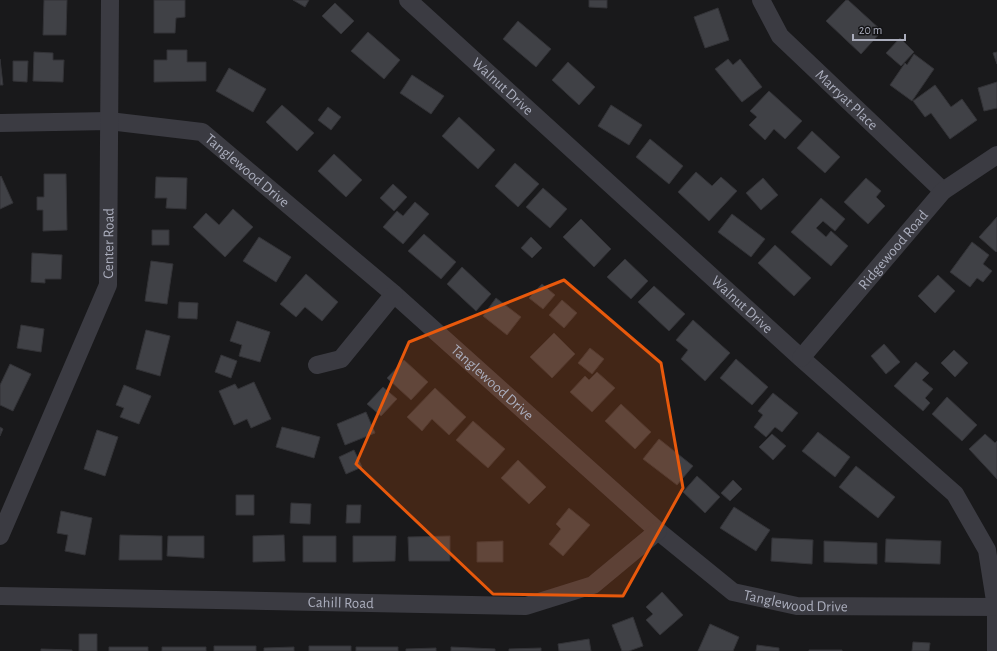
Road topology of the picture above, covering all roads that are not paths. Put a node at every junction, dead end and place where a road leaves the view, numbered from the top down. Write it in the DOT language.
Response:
graph roads {
  1 [pos="110,0"];
  2 [pos="408,0"];
  3 [pos="761,0"];
  4 [pos="108,121"];
  5 [pos="0,123"];
  6 [pos="997,155"];
  7 [pos="943,191"];
  8 [pos="394,294"];
  9 [pos="801,358"];
  10 [pos="317,365"];
  11 [pos="658,531"];
  12 [pos="0,536"];
  13 [pos="0,596"];
  14 [pos="997,607"];
  15 [pos="996,651"];
  1 -- 4 [label="street, Center Road"];
  2 -- 9 [label="street, Walnut Drive"];
  3 -- 7 [label="street, Marryat Place"];
  4 -- 5 [label="street, Tanglewood Drive"];
  4 -- 8 [label="street, Tanglewood Drive"];
  4 -- 12 [label="street, Center Road"];
  6 -- 7 [label="street, Ridgewood Road"];
  7 -- 9 [label="street, Ridgewood Road"];
  8 -- 10 [label="street"];
  8 -- 11 [label="street, Tanglewood Drive"];
  9 -- 14 [label="street, Walnut Drive"];
  11 -- 13 [label="street, Cahill Road"];
  11 -- 14 [label="street, Tanglewood Drive"];
  14 -- 15 [label="street, Walnut Drive"];
}
